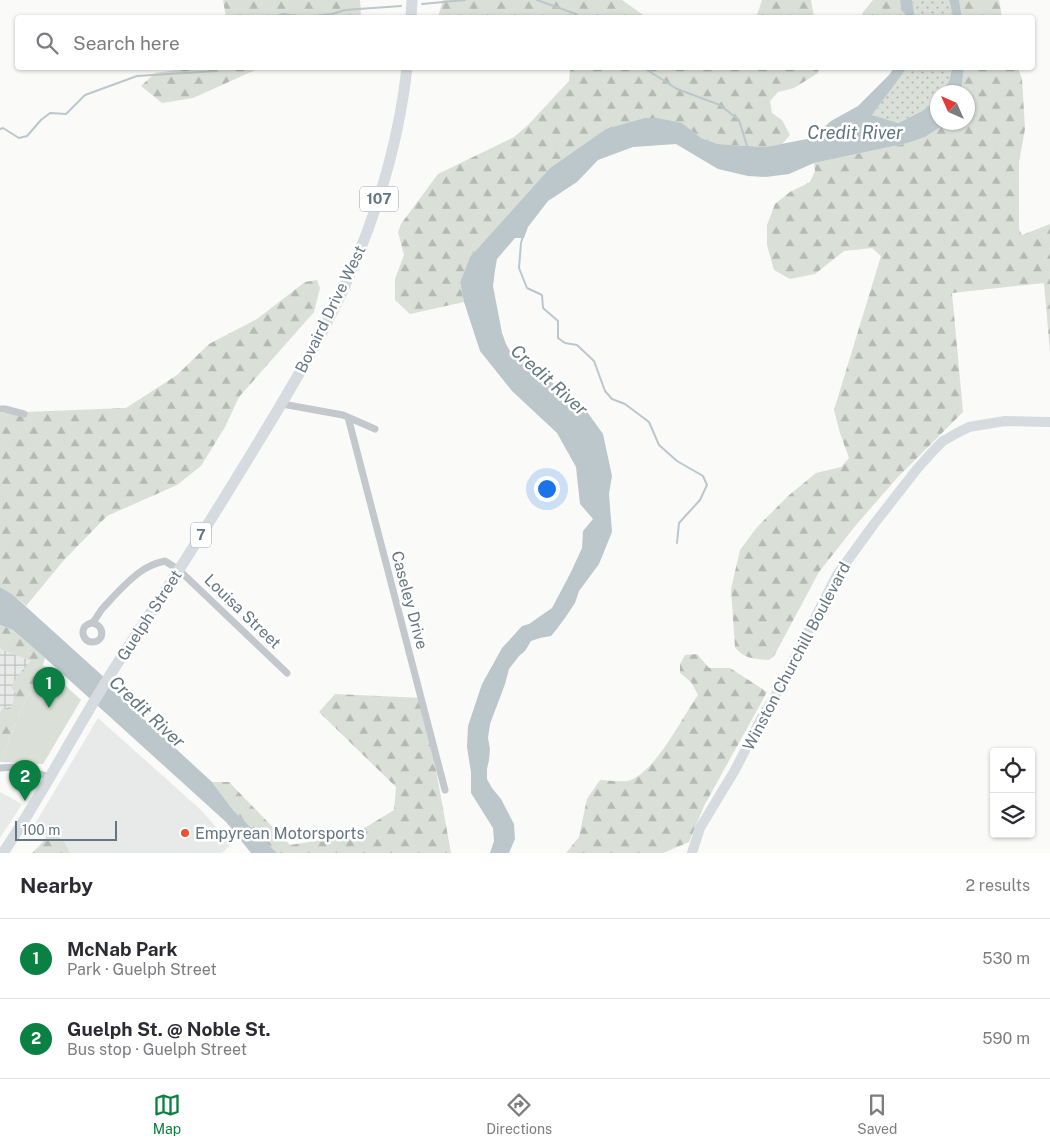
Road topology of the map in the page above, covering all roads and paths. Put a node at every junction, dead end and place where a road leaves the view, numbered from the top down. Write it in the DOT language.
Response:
graph roads {
  1 [pos="412,0"];
  2 [pos="411,15"];
  3 [pos="407,70"];
  4 [pos="326,323"];
  5 [pos="282,404"];
  6 [pos="0,409"];
  7 [pos="24,414"];
  8 [pos="348,417"];
  9 [pos="1050,422"];
  10 [pos="375,428"];
  11 [pos="179,570"];
  12 [pos="92,623"];
  13 [pos="287,673"];
  14 [pos="0,768"];
  15 [pos="50,777"];
  16 [pos="445,790"];
  17 [pos="3,853"];
  18 [pos="692,853"];
  1 -- 2 [label="main road"];
  3 -- 4 [label="main road, Bovaird Drive West / 107"];
  4 -- 5 [label="main road, Bovaird Drive West / 7"];
  5 -- 8 [label="street"];
  5 -- 11 [label="main road, Guelph Street / 7"];
  6 -- 7 [label="street"];
  8 -- 10 [label="street"];
  8 -- 16 [label="street, Caseley Drive"];
  9 -- 18 [label="main road, Winston Churchill Boulevard"];
  11 -- 12 [label="street"];
  11 -- 13 [label="street, Louisa Street"];
  11 -- 15 [label="main road, Guelph Street / 7"];
  14 -- 15 [label="street"];
  15 -- 17 [label="main road, Guelph Street / 7"];
}
